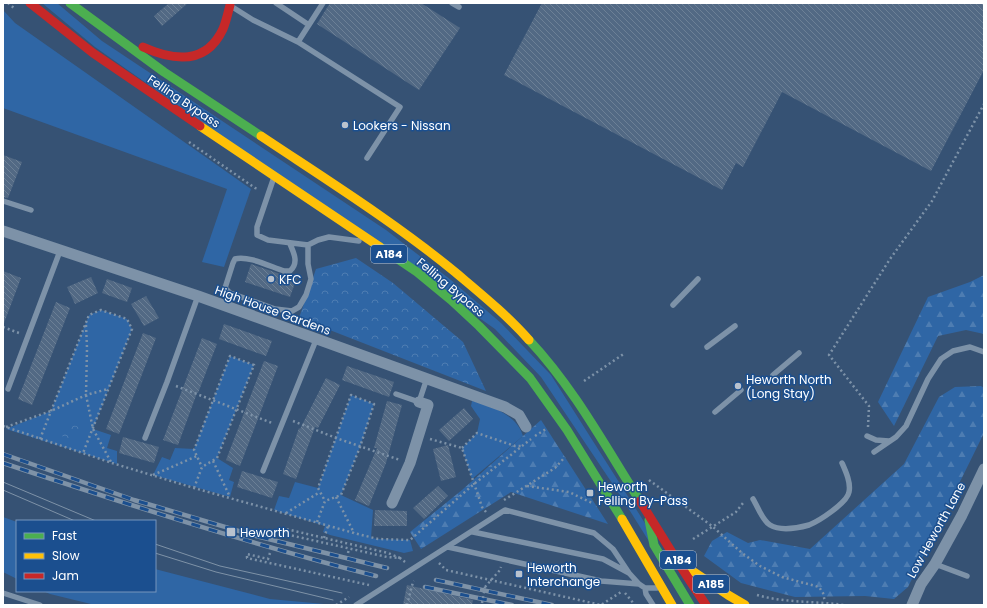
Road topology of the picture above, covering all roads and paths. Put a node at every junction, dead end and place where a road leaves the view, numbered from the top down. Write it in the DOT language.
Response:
graph roads {
  1 [pos="8,3"];
  2 [pos="30,3"];
  3 [pos="70,3"];
  4 [pos="276,3"];
  5 [pos="323,3"];
  6 [pos="452,3"];
  7 [pos="231,4"];
  8 [pos="459,7"];
  9 [pos="19,14"];
  10 [pos="93,22"];
  11 [pos="309,25"];
  12 [pos="298,42"];
  13 [pos="984,104"];
  14 [pos="183,138"];
  15 [pos="367,158"];
  16 [pos="275,176"];
  17 [pos="268,192"];
  18 [pos="3,201"];
  19 [pos="31,210"];
  20 [pos="3,230"];
  21 [pos="290,244"];
  22 [pos="375,244"];
  23 [pos="308,245"];
  24 [pos="60,251"];
  25 [pos="698,279"];
  26 [pos="198,296"];
  27 [pos="673,305"];
  28 [pos="86,324"];
  29 [pos="735,326"];
  30 [pos="3,327"];
  31 [pos="28,336"];
  32 [pos="316,340"];
  33 [pos="707,347"];
  34 [pos="984,352"];
  35 [pos="625,353"];
  36 [pos="799,354"];
  37 [pos="773,375"];
  38 [pos="427,378"];
  39 [pos="167,382"];
  40 [pos="580,384"];
  41 [pos="8,389"];
  42 [pos="108,389"];
  43 [pos="742,390"];
  44 [pos="396,394"];
  45 [pos="86,395"];
  46 [pos="213,400"];
  47 [pos="420,402"];
  48 [pos="236,409"];
  49 [pos="51,411"];
  50 [pos="715,412"];
  51 [pos="285,418"];
  52 [pos="551,426"];
  53 [pos="5,427"];
  54 [pos="282,427"];
  55 [pos="526,427"];
  56 [pos="93,429"];
  57 [pos="418,435"];
  58 [pos="867,436"];
  59 [pos="40,438"];
  60 [pos="145,438"];
  61 [pos="336,438"];
  62 [pos="889,441"];
  63 [pos="522,446"];
  64 [pos="360,447"];
  65 [pos="462,448"];
  66 [pos="565,451"];
  67 [pos="874,452"];
  68 [pos="83,453"];
  69 [pos="197,456"];
  70 [pos="213,461"];
  71 [pos="112,462"];
  72 [pos="410,463"];
  73 [pos="842,463"];
  74 [pos="202,467"];
  75 [pos="984,469"];
  76 [pos="263,471"];
  77 [pos="154,475"];
  78 [pos="644,477"];
  79 [pos="474,484"];
  80 [pos="527,486"];
  81 [pos="194,488"];
  82 [pos="320,492"];
  83 [pos="230,497"];
  84 [pos="336,497"];
  85 [pos="753,499"];
  86 [pos="504,500"];
  87 [pos="325,501"];
  88 [pos="743,502"];
  89 [pos="392,503"];
  90 [pos="596,505"];
  91 [pos="492,508"];
  92 [pos="486,511"];
  93 [pos="286,513"];
  94 [pos="480,515"];
  95 [pos="649,516"];
  96 [pos="492,518"];
  97 [pos="317,522"];
  98 [pos="328,526"];
  99 [pos="712,526"];
  100 [pos="473,532"];
  101 [pos="354,533"];
  102 [pos="324,538"];
  103 [pos="693,539"];
  104 [pos="448,547"];
  105 [pos="349,549"];
  106 [pos="270,553"];
  107 [pos="348,553"];
  108 [pos="434,555"];
  109 [pos="400,558"];
  110 [pos="503,559"];
  111 [pos="405,562"];
  112 [pos="679,562"];
  113 [pos="439,563"];
  114 [pos="935,564"];
  115 [pos="434,567"];
  116 [pos="629,573"];
  117 [pos="967,576"];
  118 [pos="418,579"];
  119 [pos="492,581"];
  120 [pos="639,584"];
  121 [pos="365,585"];
  122 [pos="645,588"];
  123 [pos="664,589"];
  124 [pos="3,593"];
  125 [pos="757,595"];
  126 [pos="825,602"];
  127 [pos="482,603"];
  128 [pos="359,604"];
  129 [pos="40,605"];
  130 [pos="406,605"];
  131 [pos="635,605"];
  132 [pos="653,605"];
  133 [pos="672,605"];
  134 [pos="690,605"];
  135 [pos="706,605"];
  136 [pos="745,605"];
  137 [pos="844,605"];
  138 [pos="912,605"];
  1 -- 9 [label="path"];
  2 -- 16 [label="main road, Felling Bypass / A184"];
  3 -- 10 [label="main road, Felling Bypass / A184"];
  4 -- 11 [label="lane"];
  5 -- 11 [label="lane"];
  6 -- 8 [label="lane"];
  7 -- 10 [label="main road"];
  7 -- 12 [label="lane"];
  10 -- 95 [label="main road, Felling Bypass / A184"];
  11 -- 12 [label="lane"];
  12 -- 15 [label="lane"];
  13 -- 58 [label="path"];
  14 -- 17 [label="path"];
  16 -- 17 [label="lane"];
  16 -- 22 [label="main road, Felling Bypass / A184"];
  17 -- 21 [label="lane"];
  18 -- 19 [label="lane"];
  20 -- 24 [label="street, High House Gardens"];
  21 -- 23 [label="lane"];
  21 -- 23 [label="lane"];
  22 -- 23 [label="lane"];
  22 -- 123 [label="main road, Felling Bypass / A184"];
  24 -- 26 [label="street, High House Gardens"];
  24 -- 31 [label="lane"];
  25 -- 27 [label="lane"];
  26 -- 32 [label="street, High House Gardens"];
  26 -- 39 [label="lane"];
  28 -- 42 [label="path"];
  28 -- 45 [label="path"];
  28 -- 49 [label="path"];
  29 -- 33 [label="lane"];
  30 -- 31 [label="path"];
  31 -- 41 [label="lane"];
  32 -- 38 [label="street, High House Gardens"];
  32 -- 51 [label="lane"];
  34 -- 62 [label="lane"];
  35 -- 40 [label="path"];
  36 -- 37 [label="lane"];
  38 -- 47 [label="lane"];
  38 -- 55 [label="street, High House Gardens"];
  39 -- 46 [label="path"];
  39 -- 60 [label="lane"];
  42 -- 45 [label="path"];
  42 -- 56 [label="path"];
  43 -- 50 [label="lane"];
  44 -- 47 [label="lane"];
  45 -- 49 [label="path"];
  45 -- 56 [label="path"];
  46 -- 48 [label="path"];
  46 -- 48 [label="path"];
  46 -- 69 [label="path"];
  47 -- 57 [label="street"];
  48 -- 54 [label="path"];
  48 -- 70 [label="path"];
  49 -- 53 [label="path"];
  49 -- 59 [label="path"];
  51 -- 54 [label="lane"];
  51 -- 61 [label="path"];
  52 -- 63 [label="path"];
  53 -- 59 [label="path"];
  54 -- 76 [label="lane"];
  56 -- 68 [label="path"];
  56 -- 71 [label="path"];
  57 -- 65 [label="path"];
  57 -- 72 [label="street"];
  58 -- 62 [label="lane"];
  59 -- 68 [label="path"];
  61 -- 64 [label="path"];
  61 -- 64 [label="path"];
  61 -- 82 [label="path"];
  62 -- 67 [label="lane"];
  63 -- 65 [label="path"];
  63 -- 79 [label="path"];
  64 -- 72 [label="path"];
  64 -- 84 [label="path"];
  65 -- 79 [label="path"];
  66 -- 80 [label="path"];
  68 -- 71 [label="path"];
  69 -- 74 [label="path"];
  69 -- 77 [label="path"];
  70 -- 74 [label="path"];
  70 -- 83 [label="path"];
  71 -- 77 [label="path"];
  72 -- 89 [label="street"];
  73 -- 85 [label="lane"];
  74 -- 81 [label="path"];
  75 -- 114 [label="street, Low Heworth Lane"];
  77 -- 81 [label="path"];
  78 -- 99 [label="path"];
  79 -- 92 [label="path"];
  79 -- 101 [label="path"];
  80 -- 86 [label="path"];
  80 -- 90 [label="path"];
  81 -- 83 [label="path"];
  82 -- 87 [label="path"];
  82 -- 93 [label="path"];
  83 -- 93 [label="path"];
  84 -- 87 [label="path"];
  84 -- 101 [label="path"];
  87 -- 97 [label="path"];
  88 -- 99 [label="path"];
  91 -- 92 [label="path"];
  92 -- 94 [label="path"];
  92 -- 96 [label="path"];
  93 -- 97 [label="path"];
  95 -- 112 [label="main road, Felling Bypass / A184"];
  95 -- 134 [label="main road"];
  96 -- 100 [label="lane"];
  96 -- 116 [label="lane"];
  97 -- 98 [label="path"];
  98 -- 101 [label="path"];
  98 -- 102 [label="path"];
  99 -- 103 [label="path"];
  99 -- 126 [label="path"];
  100 -- 104 [label="lane"];
  100 -- 116 [label="lane"];
  102 -- 105 [label="path"];
  102 -- 109 [label="path"];
  104 -- 108 [label="lane"];
  104 -- 110 [label="lane"];
  105 -- 107 [label="path"];
  105 -- 109 [label="path"];
  106 -- 121 [label="path"];
  108 -- 113 [label="path"];
  108 -- 128 [label="lane"];
  109 -- 111 [label="path"];
  110 -- 119 [label="path"];
  110 -- 120 [label="lane"];
  112 -- 135 [label="main road, Felling Bypass / A184"];
  112 -- 136 [label="main road, A185"];
  113 -- 115 [label="path"];
  113 -- 119 [label="path"];
  114 -- 117 [label="lane"];
  114 -- 138 [label="street, Low Heworth Lane"];
  116 -- 120 [label="lane"];
  118 -- 130 [label="path"];
  119 -- 127 [label="path, bridge"];
  119 -- 131 [label="path"];
  120 -- 122 [label="lane"];
  122 -- 123 [label="lane"];
  122 -- 132 [label="lane"];
  123 -- 133 [label="main road, Felling Bypass / A184"];
  124 -- 129 [label="lane"];
  125 -- 126 [label="path"];
  126 -- 137 [label="path"];
}
